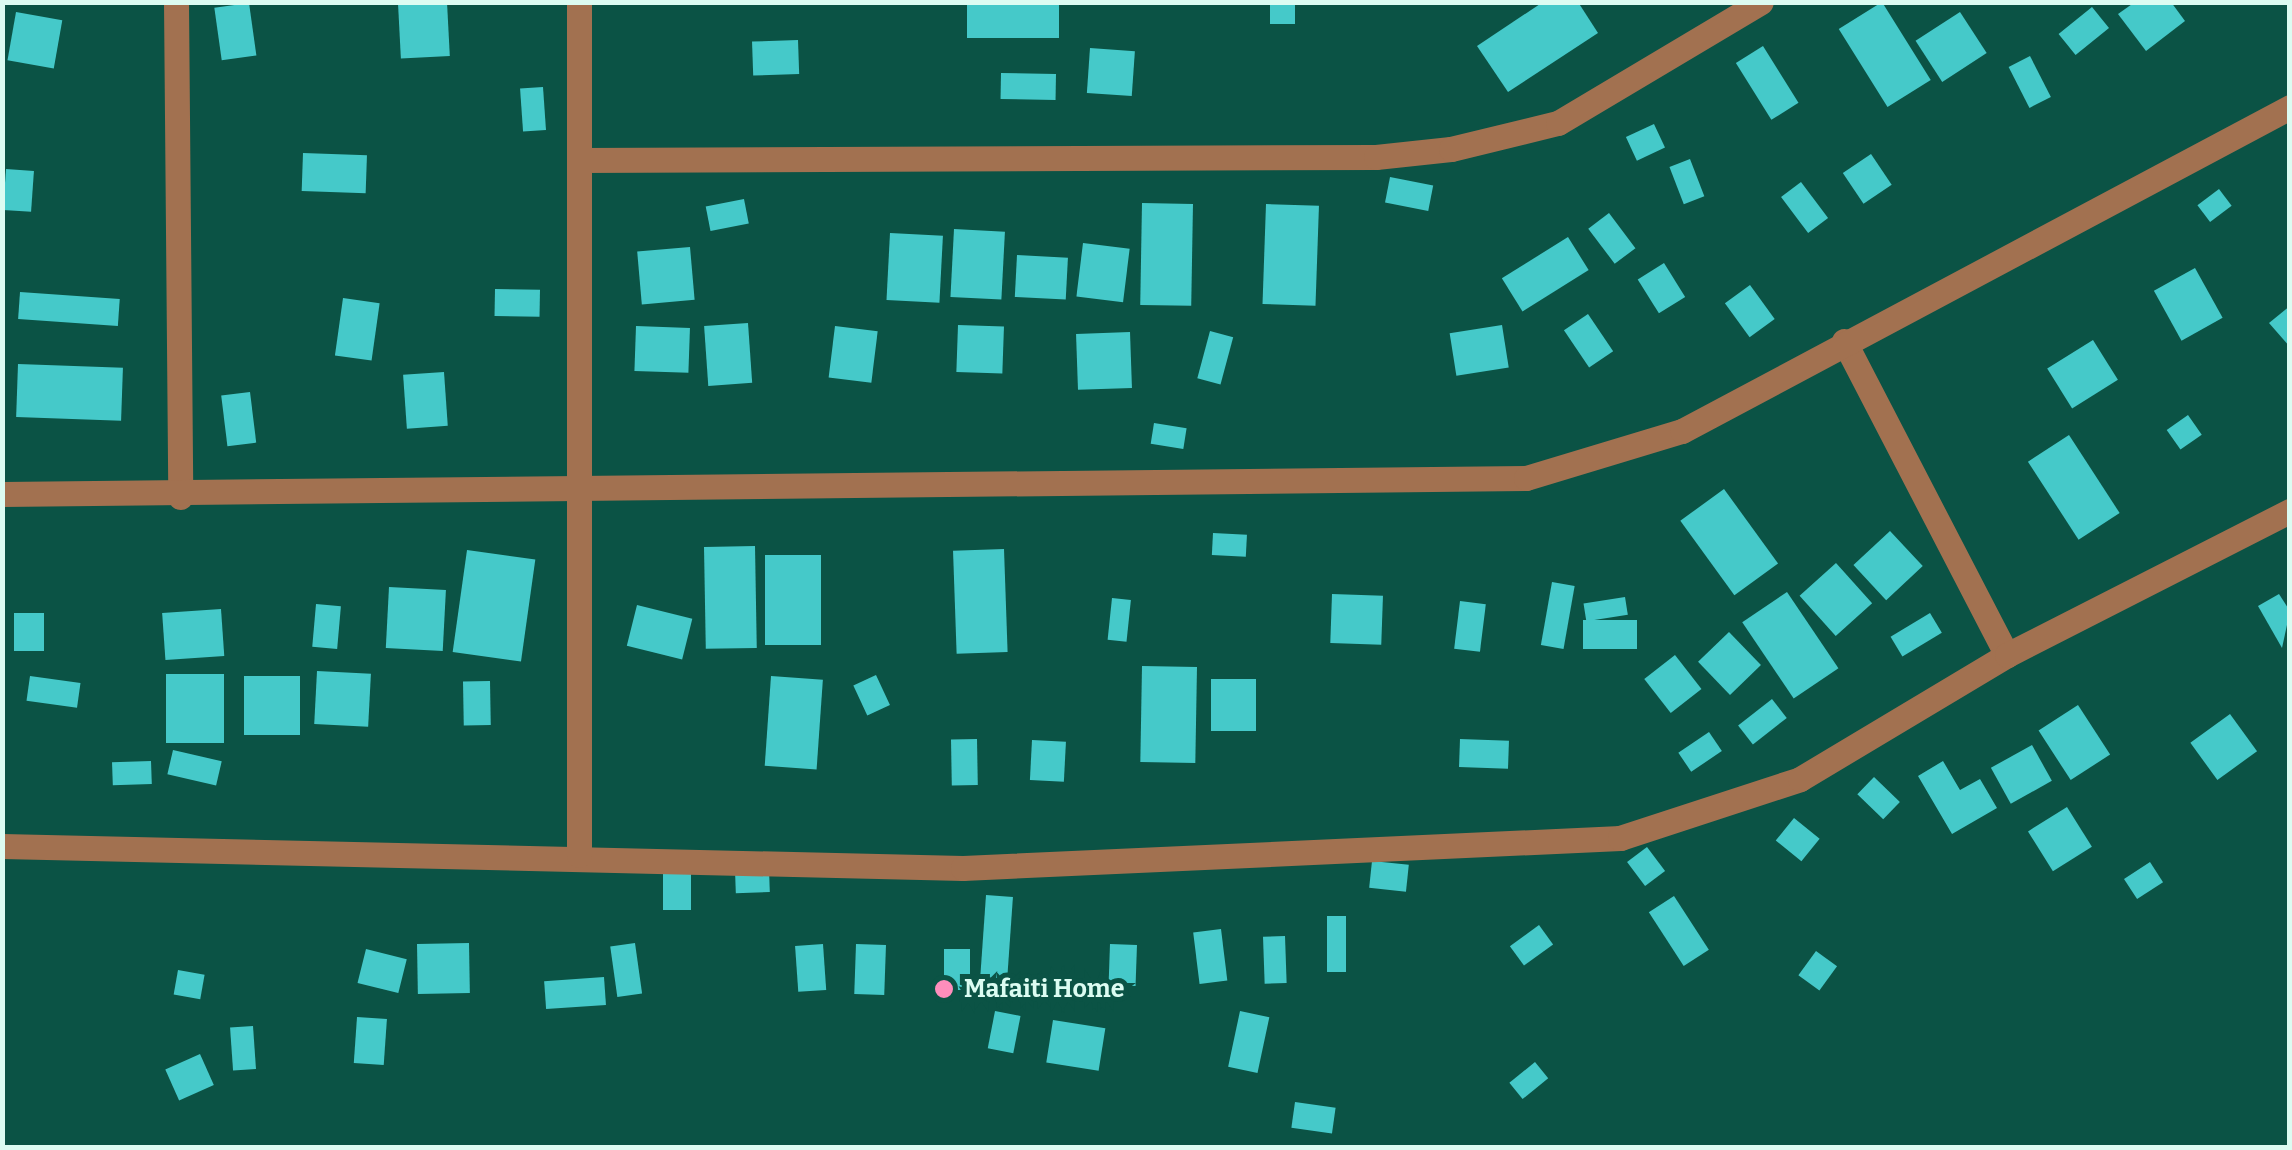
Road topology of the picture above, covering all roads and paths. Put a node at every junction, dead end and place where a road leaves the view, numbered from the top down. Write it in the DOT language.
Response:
graph roads {
  1 [pos="176,2"];
  2 [pos="579,2"];
  3 [pos="1761,2"];
  4 [pos="2290,107"];
  5 [pos="580,160"];
  6 [pos="1844,341"];
  7 [pos="575,488"];
  8 [pos="2,494"];
  9 [pos="180,497"];
  10 [pos="2290,511"];
  11 [pos="2007,655"];
  12 [pos="2,846"];
  13 [pos="579,855"];
  1 -- 9 [label="street"];
  2 -- 5 [label="street"];
  3 -- 5 [label="street"];
  4 -- 6 [label="street"];
  5 -- 7 [label="street"];
  6 -- 7 [label="street"];
  6 -- 11 [label="street"];
  7 -- 9 [label="street"];
  7 -- 13 [label="street"];
  8 -- 9 [label="street"];
  10 -- 11 [label="street"];
  11 -- 13 [label="street"];
  12 -- 13 [label="street"];
}
